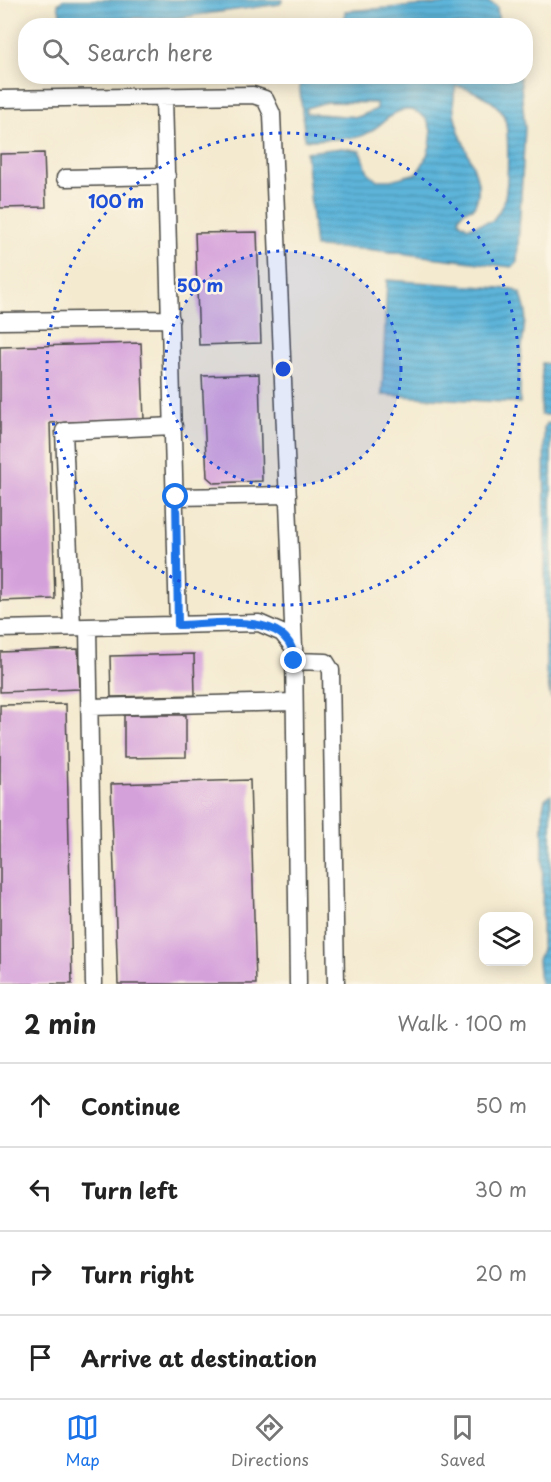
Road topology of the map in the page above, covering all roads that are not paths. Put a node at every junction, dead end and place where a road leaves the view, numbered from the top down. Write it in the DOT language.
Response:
graph roads {
  1 [pos="164,97"];
  2 [pos="0,99"];
  3 [pos="167,176"];
  4 [pos="65,178"];
  5 [pos="171,318"];
  6 [pos="0,321"];
  7 [pos="174,426"];
  8 [pos="288,495"];
  9 [pos="176,497"];
  10 [pos="178,625"];
  11 [pos="80,627"];
  12 [pos="0,629"];
  13 [pos="294,654"];
  14 [pos="294,702"];
  15 [pos="90,707"];
  16 [pos="94,984"];
  17 [pos="298,984"];
  18 [pos="336,984"];
  1 -- 2 [label="lane"];
  1 -- 3 [label="lane"];
  1 -- 8 [label="lane"];
  3 -- 4 [label="lane"];
  3 -- 5 [label="lane"];
  5 -- 6 [label="lane"];
  5 -- 7 [label="lane"];
  7 -- 9 [label="lane"];
  7 -- 11 [label="lane"];
  8 -- 9 [label="lane"];
  8 -- 13 [label="lane"];
  9 -- 10 [label="lane"];
  10 -- 11 [label="lane"];
  10 -- 13 [label="lane"];
  11 -- 12 [label="lane"];
  11 -- 15 [label="lane"];
  13 -- 14 [label="lane"];
  13 -- 18 [label="lane"];
  14 -- 15 [label="lane"];
  14 -- 17 [label="lane"];
  15 -- 16 [label="lane"];
}
